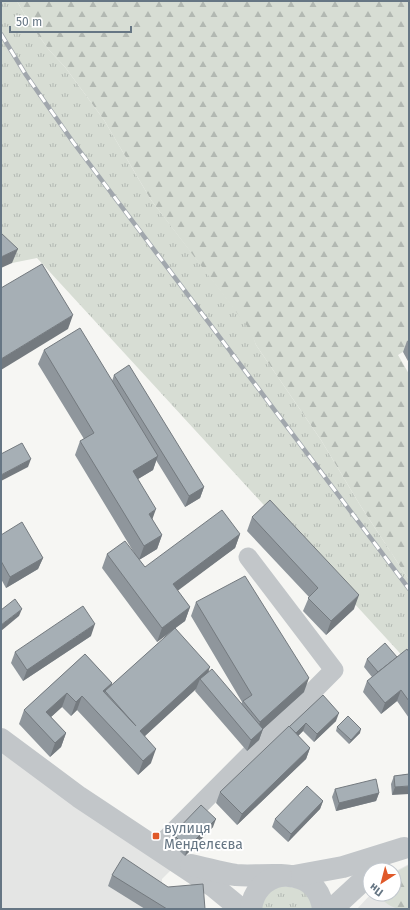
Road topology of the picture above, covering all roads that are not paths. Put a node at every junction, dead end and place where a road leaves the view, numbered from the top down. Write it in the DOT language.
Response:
graph roads {
  1 [pos="248,557"];
  2 [pos="1,739"];
  3 [pos="406,847"];
  4 [pos="157,848"];
  5 [pos="178,862"];
  6 [pos="386,862"];
  7 [pos="289,876"];
  8 [pos="362,881"];
  9 [pos="241,909"];
  10 [pos="251,909"];
  11 [pos="323,909"];
  12 [pos="332,909"];
  1 -- 4 [label="street"];
  2 -- 4 [label="street"];
  3 -- 6 [label="street"];
  3 -- 7 [label="street"];
  4 -- 5 [label="street"];
  5 -- 7 [label="street"];
  5 -- 9 [label="street"];
  7 -- 10 [label="street"];
  7 -- 11 [label="street"];
  8 -- 12 [label="street"];
}
